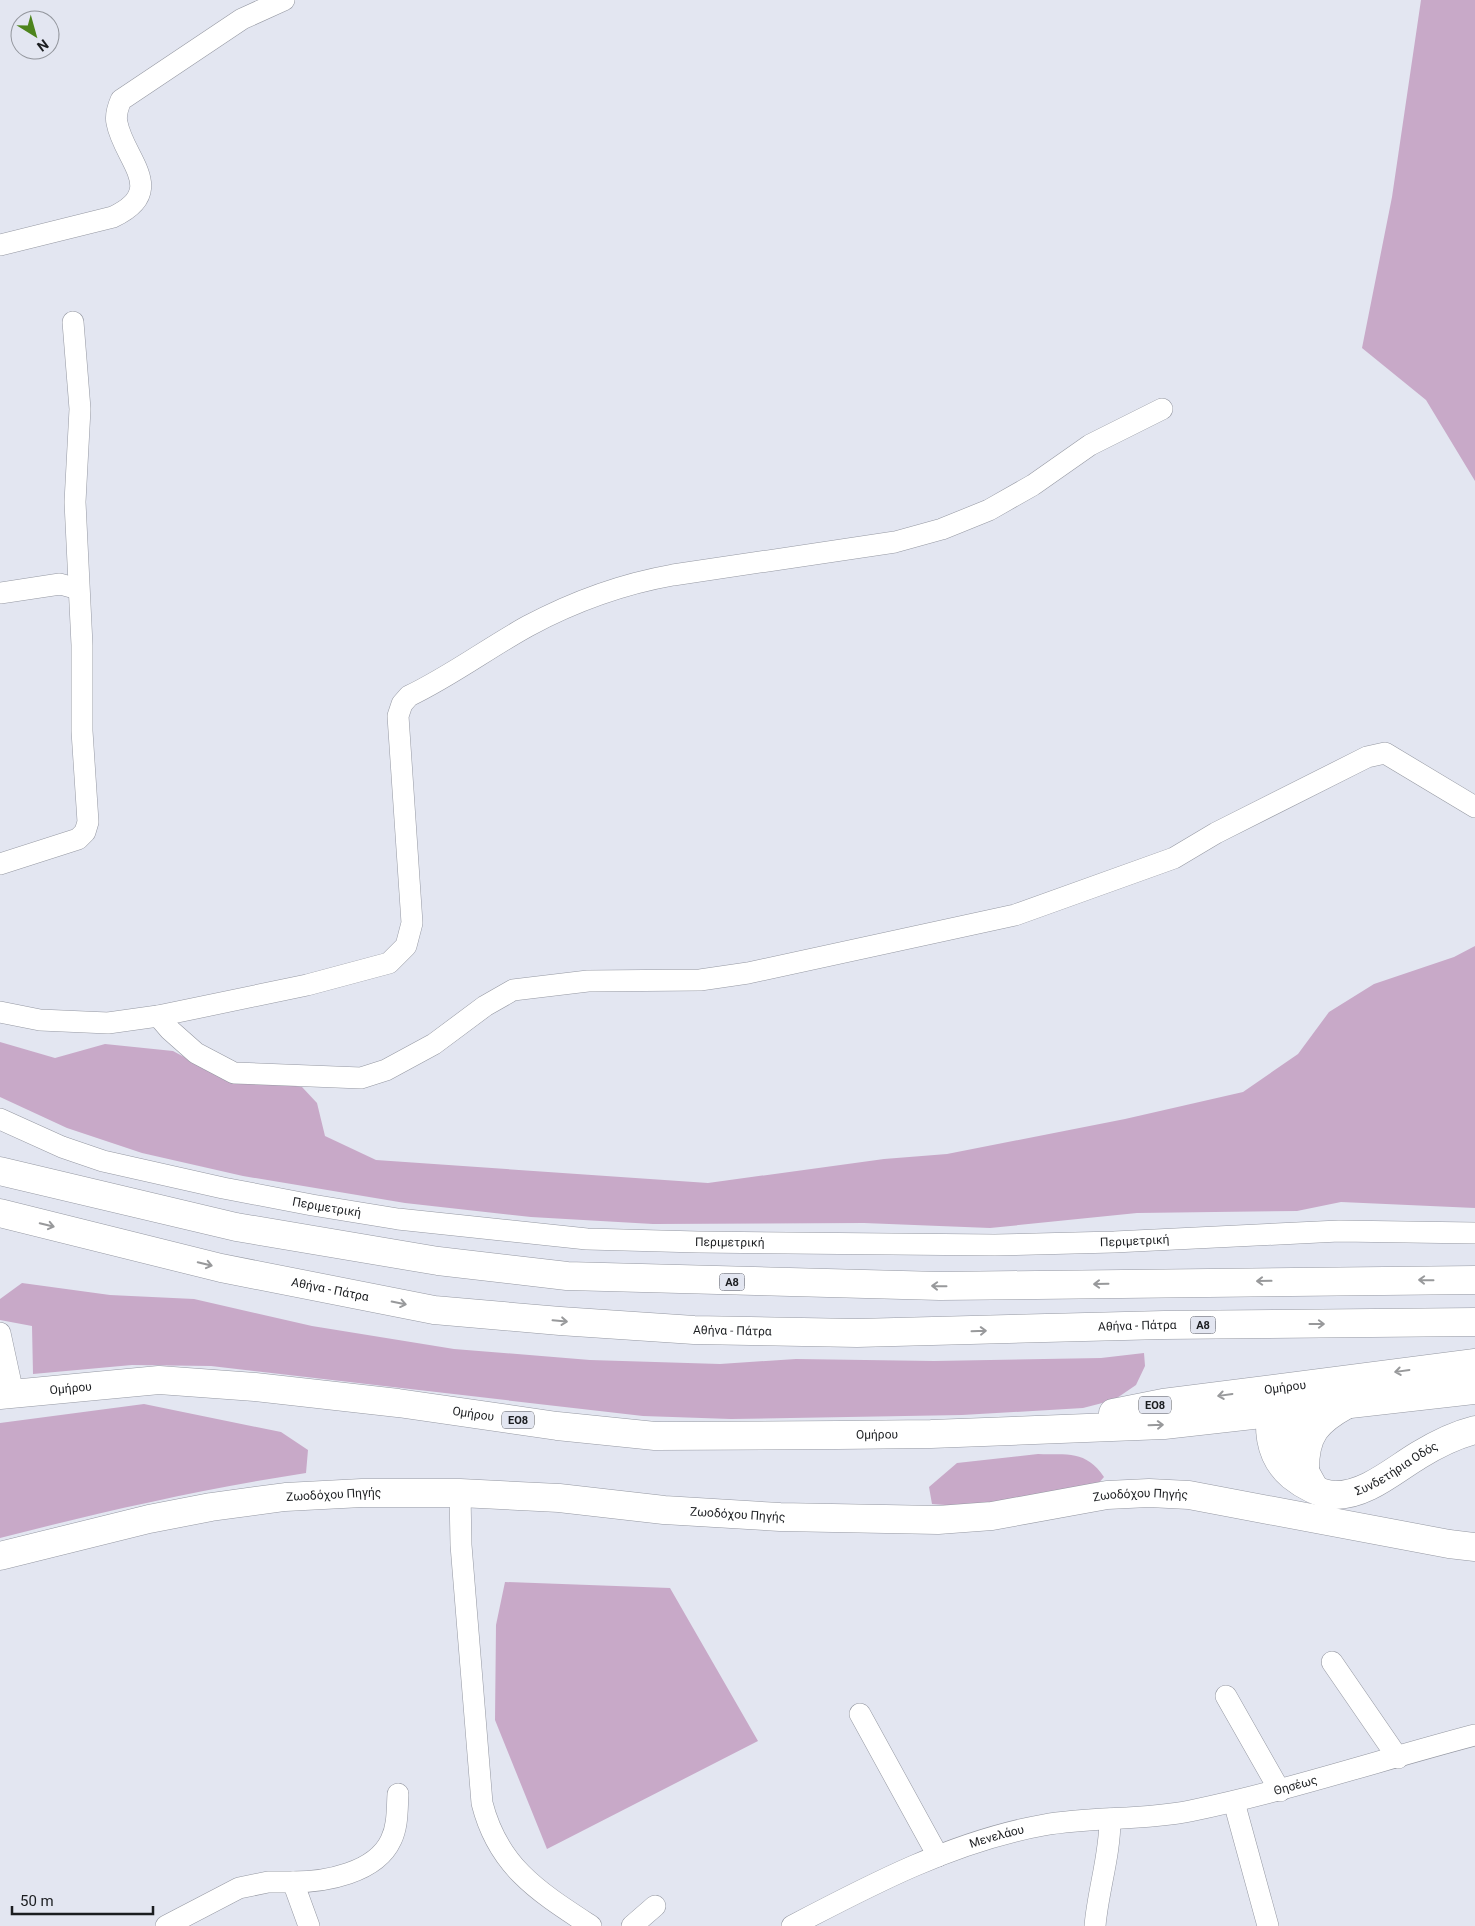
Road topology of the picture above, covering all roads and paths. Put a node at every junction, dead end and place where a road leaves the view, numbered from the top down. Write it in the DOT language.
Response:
graph roads {
  1 [pos="284,0"];
  2 [pos="0,245"];
  3 [pos="72,322"];
  4 [pos="1162,409"];
  5 [pos="78,590"];
  6 [pos="0,593"];
  7 [pos="1475,807"];
  8 [pos="0,864"];
  9 [pos="0,1012"];
  10 [pos="158,1016"];
  11 [pos="0,1119"];
  12 [pos="0,1171"];
  13 [pos="0,1213"];
  14 [pos="1475,1233"];
  15 [pos="1475,1280"];
  16 [pos="1475,1322"];
  17 [pos="0,1333"];
  18 [pos="1475,1363"];
  19 [pos="1475,1390"];
  20 [pos="6,1394"];
  21 [pos="1281,1400"];
  22 [pos="1349,1403"];
  23 [pos="1205,1420"];
  24 [pos="1038,1428"];
  25 [pos="1475,1430"];
  26 [pos="1279,1462"];
  27 [pos="1310,1481"];
  28 [pos="460,1493"];
  29 [pos="1475,1547"];
  30 [pos="0,1556"];
  31 [pos="1332,1662"];
  32 [pos="1226,1696"];
  33 [pos="860,1714"];
  34 [pos="1475,1735"];
  35 [pos="1398,1758"];
  36 [pos="1280,1791"];
  37 [pos="398,1794"];
  38 [pos="1234,1802"];
  39 [pos="1110,1819"];
  40 [pos="938,1856"];
  41 [pos="293,1882"];
  42 [pos="655,1906"];
  43 [pos="166,1926"];
  44 [pos="309,1926"];
  45 [pos="591,1926"];
  46 [pos="632,1926"];
  47 [pos="792,1926"];
  48 [pos="1096,1926"];
  49 [pos="1268,1926"];
  1 -- 2 [label="street"];
  3 -- 5 [label="street"];
  4 -- 10 [label="street"];
  5 -- 6 [label="street"];
  5 -- 8 [label="street"];
  7 -- 10 [label="street"];
  9 -- 10 [label="street"];
  11 -- 14 [label="street, Περιμετρική"];
  15 -- 12 [label="main road, Α8, one-way"];
  13 -- 16 [label="main road, Αθήνα - Πάτρα / Α8, one-way"];
  17 -- 20 [label="street"];
  18 -- 21 [label="main road, Ομήρου / ΕΟ8, one-way"];
  19 -- 22 [label="main road, Ομήρου / ΕΟ8"];
  20 -- 24 [label="main road, Ομήρου / ΕΟ8"];
  21 -- 22 [label="main road, Ομήρου / ΕΟ8"];
  21 -- 23 [label="main road, Ομήρου / ΕΟ8"];
  21 -- 24 [label="main road, Ομήρου / ΕΟ8, one-way"];
  21 -- 26 [label="main road, Συνδετήρια Οδός"];
  21 -- 27 [label="main road"];
  22 -- 27 [label="main road"];
  24 -- 23 [label="main road, Ομήρου / ΕΟ8, one-way"];
  23 -- 26 [label="main road"];
  25 -- 27 [label="main road, Συνδετήρια Οδός"];
  26 -- 27 [label="main road, Συνδετήρια Οδός"];
  28 -- 29 [label="main road, Ζωοδόχου Πηγής"];
  28 -- 30 [label="main road, Ζωοδόχου Πηγής"];
  28 -- 45 [label="street"];
  31 -- 35 [label="street"];
  32 -- 36 [label="street"];
  33 -- 40 [label="street"];
  34 -- 35 [label="street, Θησέως"];
  35 -- 36 [label="street, Θησέως"];
  36 -- 38 [label="street, Θησέως"];
  37 -- 41 [label="street"];
  38 -- 39 [label="street, Θησέως"];
  38 -- 49 [label="street"];
  39 -- 40 [label="street, Μενελάου"];
  39 -- 48 [label="street"];
  40 -- 47 [label="street, Μενελάου"];
  41 -- 43 [label="street"];
  41 -- 44 [label="street"];
  42 -- 46 [label="street"];
}
